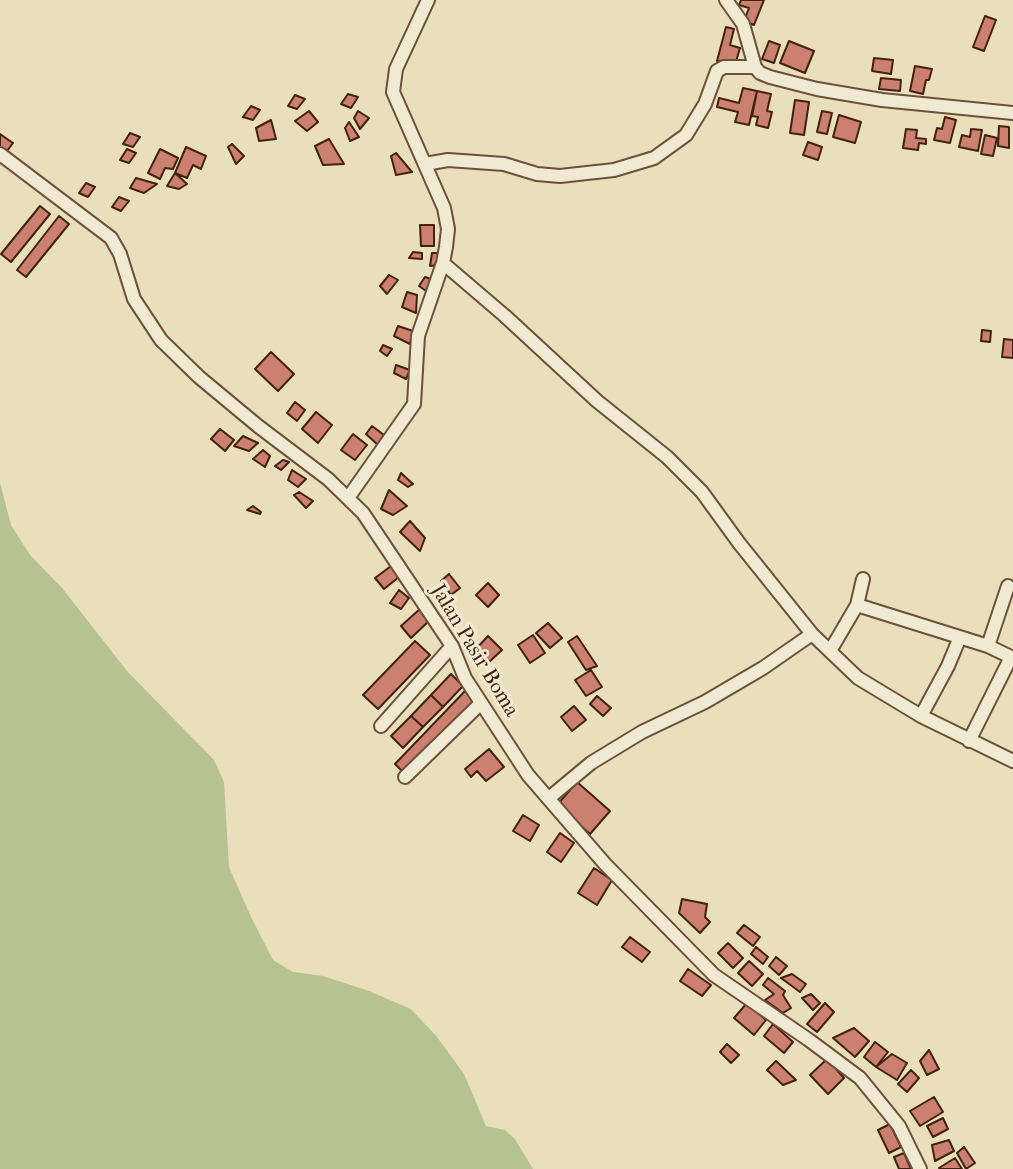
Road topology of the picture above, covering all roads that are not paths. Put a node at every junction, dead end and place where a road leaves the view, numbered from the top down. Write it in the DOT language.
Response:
graph roads {
  1 [pos="428,0"];
  2 [pos="726,0"];
  3 [pos="755,67"];
  4 [pos="1013,113"];
  5 [pos="0,155"];
  6 [pos="425,164"];
  7 [pos="443,263"];
  8 [pos="348,498"];
  9 [pos="863,579"];
  10 [pos="1008,586"];
  11 [pos="858,605"];
  12 [pos="812,634"];
  13 [pos="960,637"];
  14 [pos="452,646"];
  15 [pos="988,646"];
  16 [pos="830,651"];
  17 [pos="1012,657"];
  18 [pos="481,703"];
  19 [pos="921,716"];
  20 [pos="382,726"];
  21 [pos="970,741"];
  22 [pos="1013,761"];
  23 [pos="405,777"];
  24 [pos="549,798"];
  25 [pos="920,1169"];
  1 -- 6 [label="street"];
  2 -- 3 [label="street"];
  3 -- 4 [label="street"];
  3 -- 6 [label="street"];
  5 -- 8 [label="street, Jalan Pasir Boma"];
  6 -- 7 [label="street"];
  7 -- 8 [label="street"];
  7 -- 12 [label="street"];
  8 -- 14 [label="street, Jalan Pasir Boma"];
  9 -- 11 [label="street"];
  10 -- 15 [label="street"];
  11 -- 13 [label="street"];
  11 -- 16 [label="street"];
  12 -- 16 [label="street"];
  12 -- 24 [label="street"];
  13 -- 15 [label="street"];
  13 -- 19 [label="street"];
  14 -- 18 [label="street, Jalan Pasir Boma"];
  14 -- 20 [label="street"];
  15 -- 17 [label="street"];
  16 -- 19 [label="street"];
  17 -- 21 [label="street"];
  18 -- 23 [label="street"];
  18 -- 24 [label="street, Jalan Pasir Boma"];
  19 -- 21 [label="street"];
  21 -- 22 [label="street"];
  24 -- 25 [label="street, Jalan Pasir Boma"];
}
